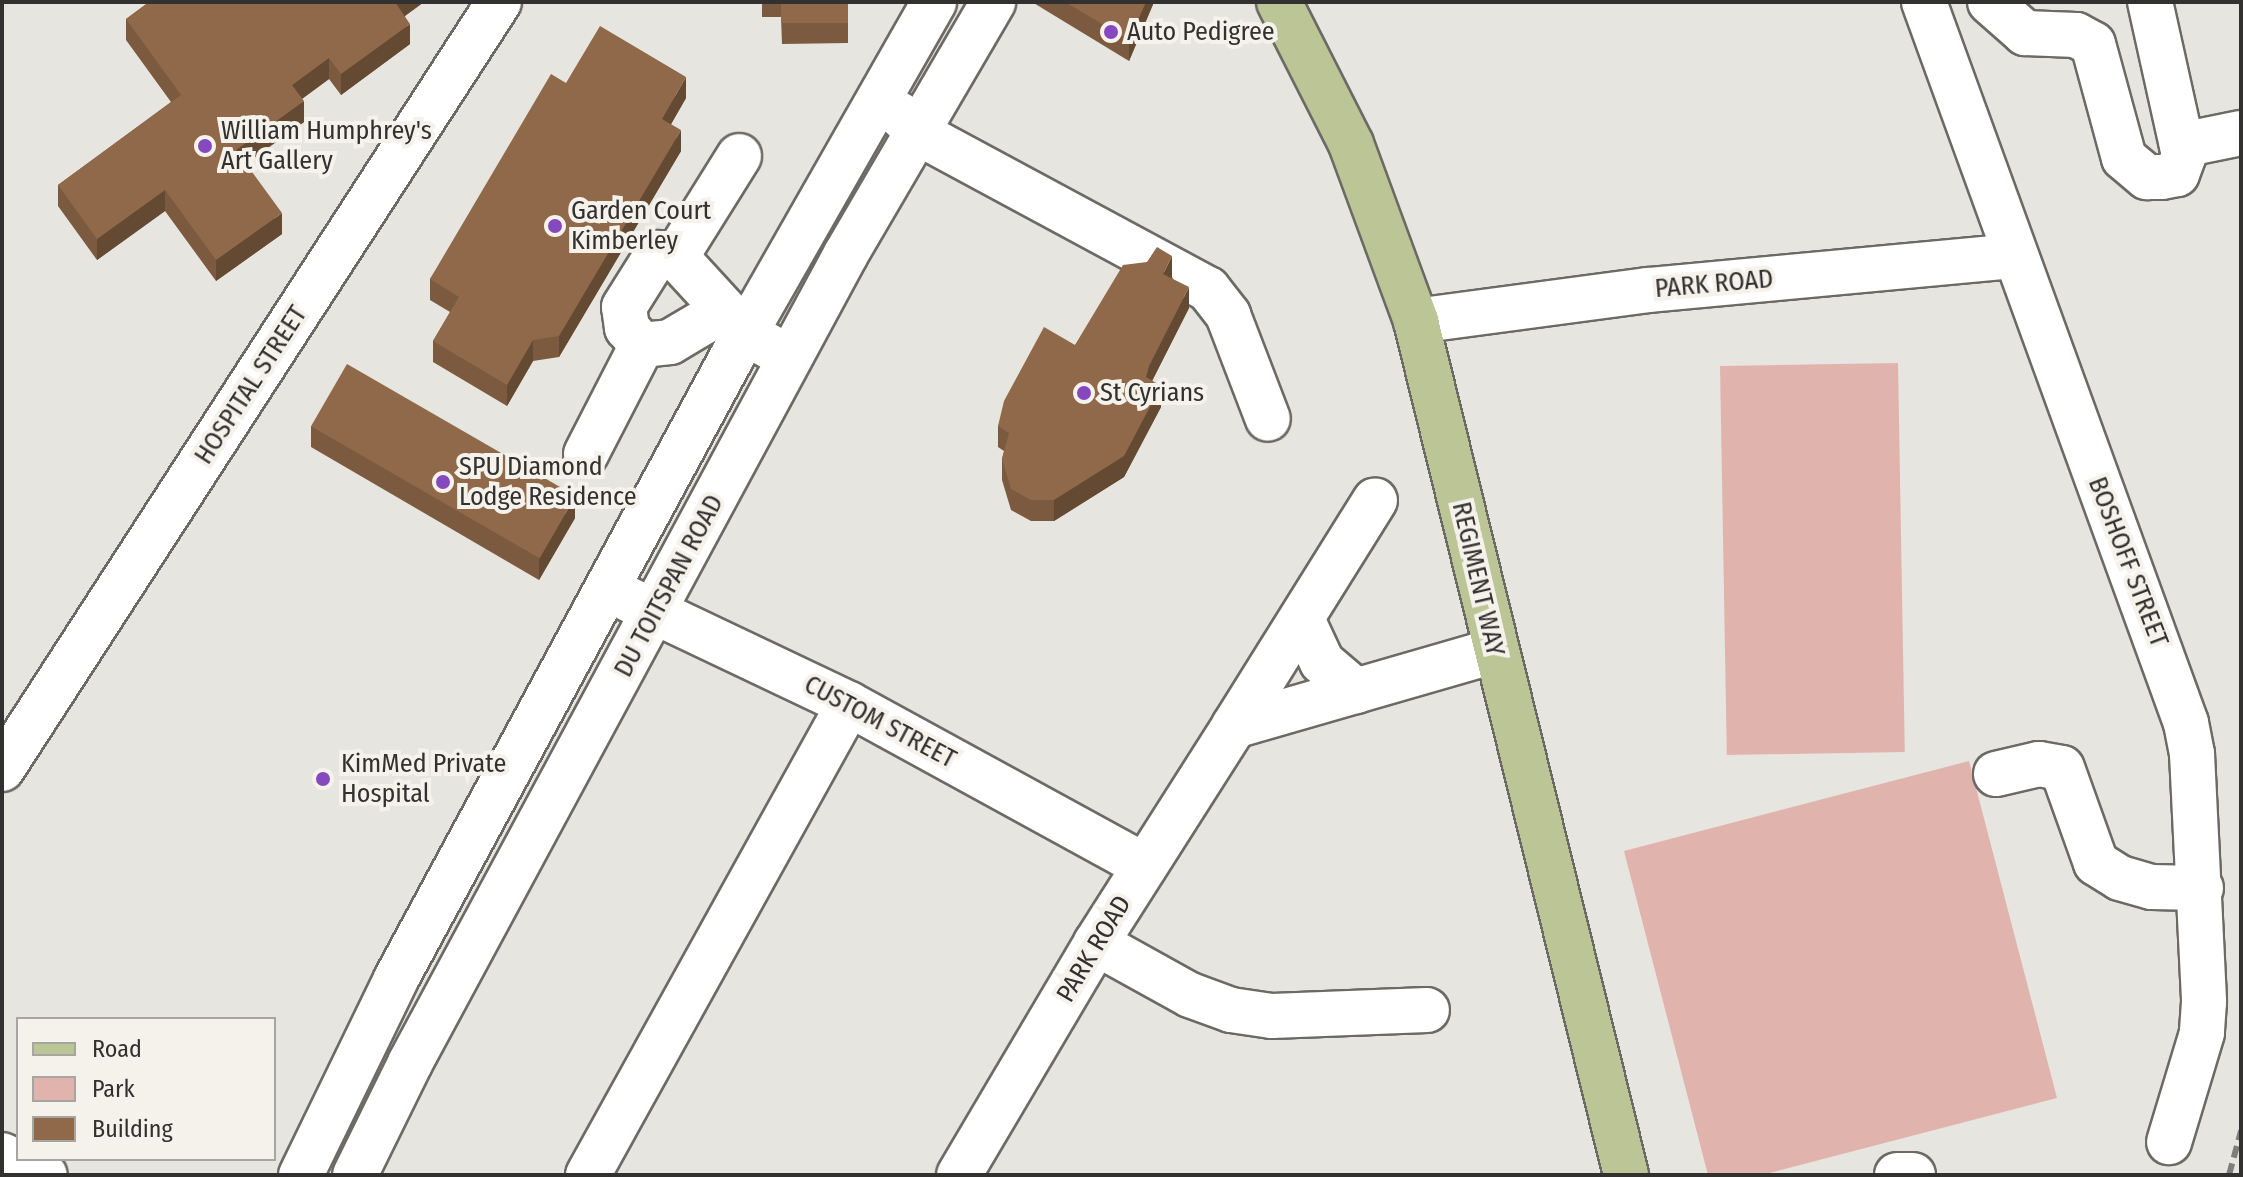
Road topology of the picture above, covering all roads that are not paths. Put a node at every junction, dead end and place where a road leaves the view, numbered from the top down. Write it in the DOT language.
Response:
graph roads {
  1 [pos="499,2"];
  2 [pos="934,2"];
  3 [pos="993,2"];
  4 [pos="1279,2"];
  5 [pos="1924,2"];
  6 [pos="1990,2"];
  7 [pos="2150,2"];
  8 [pos="880,96"];
  9 [pos="2241,133"];
  10 [pos="920,134"];
  11 [pos="2182,145"];
  12 [pos="739,156"];
  13 [pos="2012,256"];
  14 [pos="676,257"];
  15 [pos="1416,321"];
  16 [pos="735,322"];
  17 [pos="642,345"];
  18 [pos="790,360"];
  19 [pos="1268,419"];
  20 [pos="586,454"];
  21 [pos="1375,500"];
  22 [pos="609,591"];
  23 [pos="656,611"];
  24 [pos="1302,619"];
  25 [pos="1494,651"];
  26 [pos="1356,691"];
  27 [pos="849,704"];
  28 [pos="1234,726"];
  29 [pos="2,769"];
  30 [pos="1996,774"];
  31 [pos="1145,866"];
  32 [pos="2201,888"];
  33 [pos="1096,943"];
  34 [pos="1427,1010"];
  35 [pos="2169,1142"];
  36 [pos="2,1155"];
  37 [pos="45,1175"];
  38 [pos="301,1175"];
  39 [pos="355,1175"];
  40 [pos="588,1175"];
  41 [pos="959,1175"];
  42 [pos="1626,1175"];
  43 [pos="1897,1175"];
  44 [pos="1913,1175"];
  1 -- 29 [label="street, HOSPITAL STREET"];
  2 -- 8 [label="street, DU TOITSPAN ROAD"];
  3 -- 10 [label="street, DU TOITSPAN ROAD"];
  4 -- 15 [label="main road, REGIMENT WAY"];
  5 -- 13 [label="street, BOSHOFF STREET"];
  6 -- 11 [label="street"];
  7 -- 11 [label="street"];
  8 -- 10 [label="street"];
  8 -- 16 [label="street, DU TOITSPAN ROAD"];
  9 -- 11 [label="street"];
  10 -- 18 [label="street, DU TOITSPAN ROAD"];
  10 -- 19 [label="street"];
  12 -- 14 [label="street"];
  13 -- 15 [label="street, PARK ROAD"];
  13 -- 32 [label="street, BOSHOFF STREET"];
  14 -- 16 [label="street"];
  14 -- 17 [label="street"];
  15 -- 25 [label="main road, REGIMENT WAY"];
  16 -- 17 [label="street"];
  16 -- 18 [label="street"];
  16 -- 22 [label="street, DU TOITSPAN ROAD"];
  17 -- 20 [label="street"];
  18 -- 23 [label="street, DU TOITSPAN ROAD"];
  21 -- 24 [label="street, PARK ROAD"];
  22 -- 23 [label="street, CUSTOM STREET"];
  22 -- 38 [label="street, DU TOITSPAN ROAD"];
  23 -- 27 [label="street, CUSTOM STREET"];
  23 -- 39 [label="street, DU TOITSPAN ROAD"];
  24 -- 26 [label="street"];
  24 -- 28 [label="street, PARK ROAD"];
  25 -- 26 [label="street"];
  25 -- 42 [label="main road, REGIMENT WAY"];
  26 -- 28 [label="street"];
  27 -- 31 [label="street, CUSTOM STREET"];
  27 -- 40 [label="street"];
  28 -- 31 [label="street, PARK ROAD"];
  30 -- 32 [label="street"];
  31 -- 33 [label="street, PARK ROAD"];
  32 -- 35 [label="street, BOSHOFF STREET"];
  33 -- 34 [label="street"];
  33 -- 41 [label="street, PARK ROAD"];
  36 -- 37 [label="street"];
  43 -- 44 [label="street"];
}
